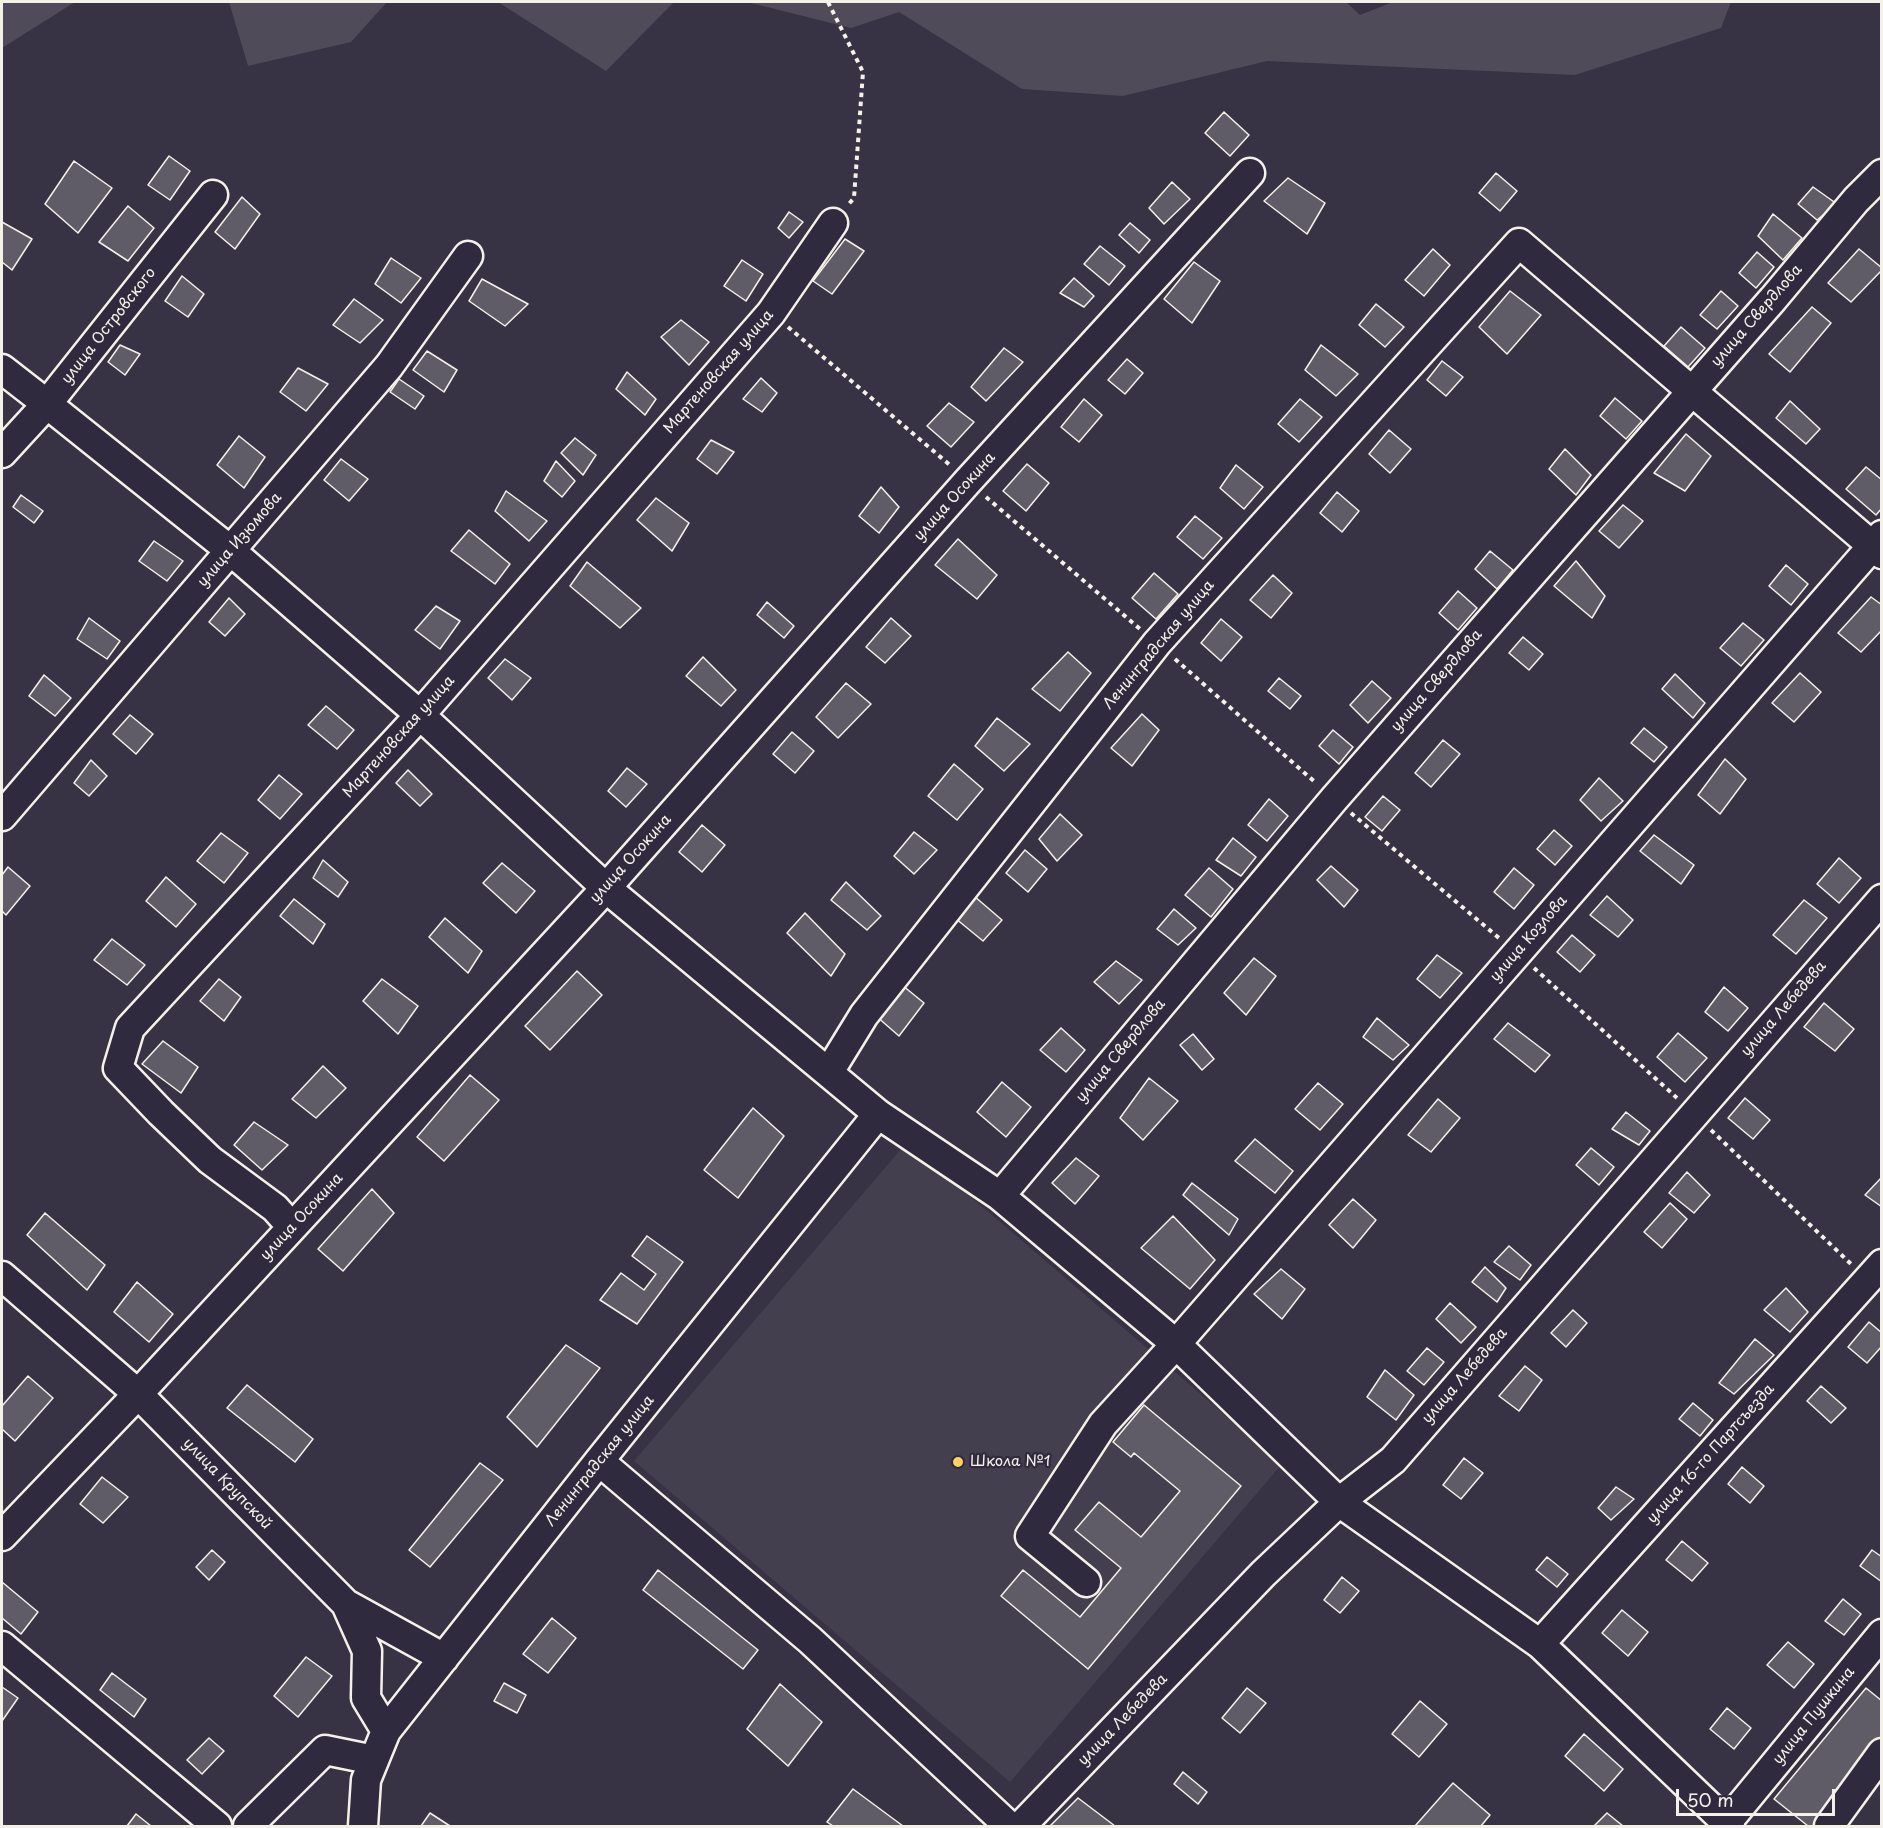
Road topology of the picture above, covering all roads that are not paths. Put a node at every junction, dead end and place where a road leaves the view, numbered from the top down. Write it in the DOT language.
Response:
graph roads {
  1 [pos="1250,173"];
  2 [pos="1881,174"];
  3 [pos="213,195"];
  4 [pos="833,223"];
  5 [pos="468,256"];
  6 [pos="2,369"];
  7 [pos="1692,391"];
  8 [pos="47,404"];
  9 [pos="2,453"];
  10 [pos="1878,545"];
  11 [pos="231,551"];
  12 [pos="420,715"];
  13 [pos="2,816"];
  14 [pos="606,888"];
  15 [pos="1881,898"];
  16 [pos="829,1072"];
  17 [pos="878,1114"];
  18 [pos="1000,1196"];
  19 [pos="294,1225"];
  20 [pos="1881,1264"];
  21 [pos="2,1276"];
  22 [pos="1176,1344"];
  23 [pos="138,1394"];
  24 [pos="599,1461"];
  25 [pos="1338,1502"];
  26 [pos="2,1536"];
  27 [pos="1086,1582"];
  28 [pos="346,1604"];
  29 [pos="1881,1634"];
  30 [pos="1540,1644"];
  31 [pos="2,1646"];
  32 [pos="444,1658"];
  33 [pos="386,1731"];
  34 [pos="1881,1753"];
  35 [pos="374,1760"];
  36 [pos="1727,1826"];
  37 [pos="217,1827"];
  38 [pos="248,1827"];
  39 [pos="363,1827"];
  40 [pos="1009,1827"];
  41 [pos="1021,1827"];
  42 [pos="1828,1827"];
  1 -- 14 [label="street, улица Осокина"];
  2 -- 7 [label="street, улица Свердлова"];
  3 -- 8 [label="street, улица Островского"];
  4 -- 12 [label="street, Мартеновская улица"];
  5 -- 11 [label="street, улица Изюмова"];
  6 -- 8 [label="street"];
  7 -- 10 [label="street"];
  7 -- 16 [label="street, Ленинградская улица"];
  7 -- 18 [label="street, улица Свердлова"];
  8 -- 9 [label="street, улица Островского"];
  8 -- 11 [label="street"];
  10 -- 22 [label="street, улица Козлова"];
  11 -- 12 [label="street"];
  11 -- 13 [label="street, улица Изюмова"];
  12 -- 14 [label="street"];
  12 -- 19 [label="street, Мартеновская улица"];
  14 -- 16 [label="street"];
  14 -- 19 [label="street, улица Осокина"];
  15 -- 25 [label="street, улица Лебедева"];
  16 -- 17 [label="street"];
  17 -- 18 [label="street"];
  17 -- 24 [label="street, Ленинградская улица"];
  18 -- 22 [label="street"];
  19 -- 23 [label="street, улица Осокина"];
  20 -- 30 [label="street, улица 16-го Партсъезда"];
  21 -- 23 [label="street, улица Крупской"];
  22 -- 25 [label="street"];
  22 -- 27 [label="street, улица Козлова"];
  23 -- 26 [label="street, улица Осокина"];
  23 -- 28 [label="street, улица Крупской"];
  24 -- 32 [label="street, Ленинградская улица"];
  24 -- 40 [label="street"];
  25 -- 30 [label="street"];
  25 -- 41 [label="street, улица Лебедева"];
  28 -- 32 [label="street"];
  28 -- 33 [label="street, улица Крупской"];
  29 -- 36 [label="street, улица Пушкина"];
  30 -- 36 [label="street"];
  31 -- 37 [label="street"];
  32 -- 33 [label="street, Ленинградская улица"];
  33 -- 35 [label="street, Ленинградская улица"];
  34 -- 42 [label="street"];
  35 -- 38 [label="street"];
  35 -- 39 [label="street, Ленинградская улица"];
}
